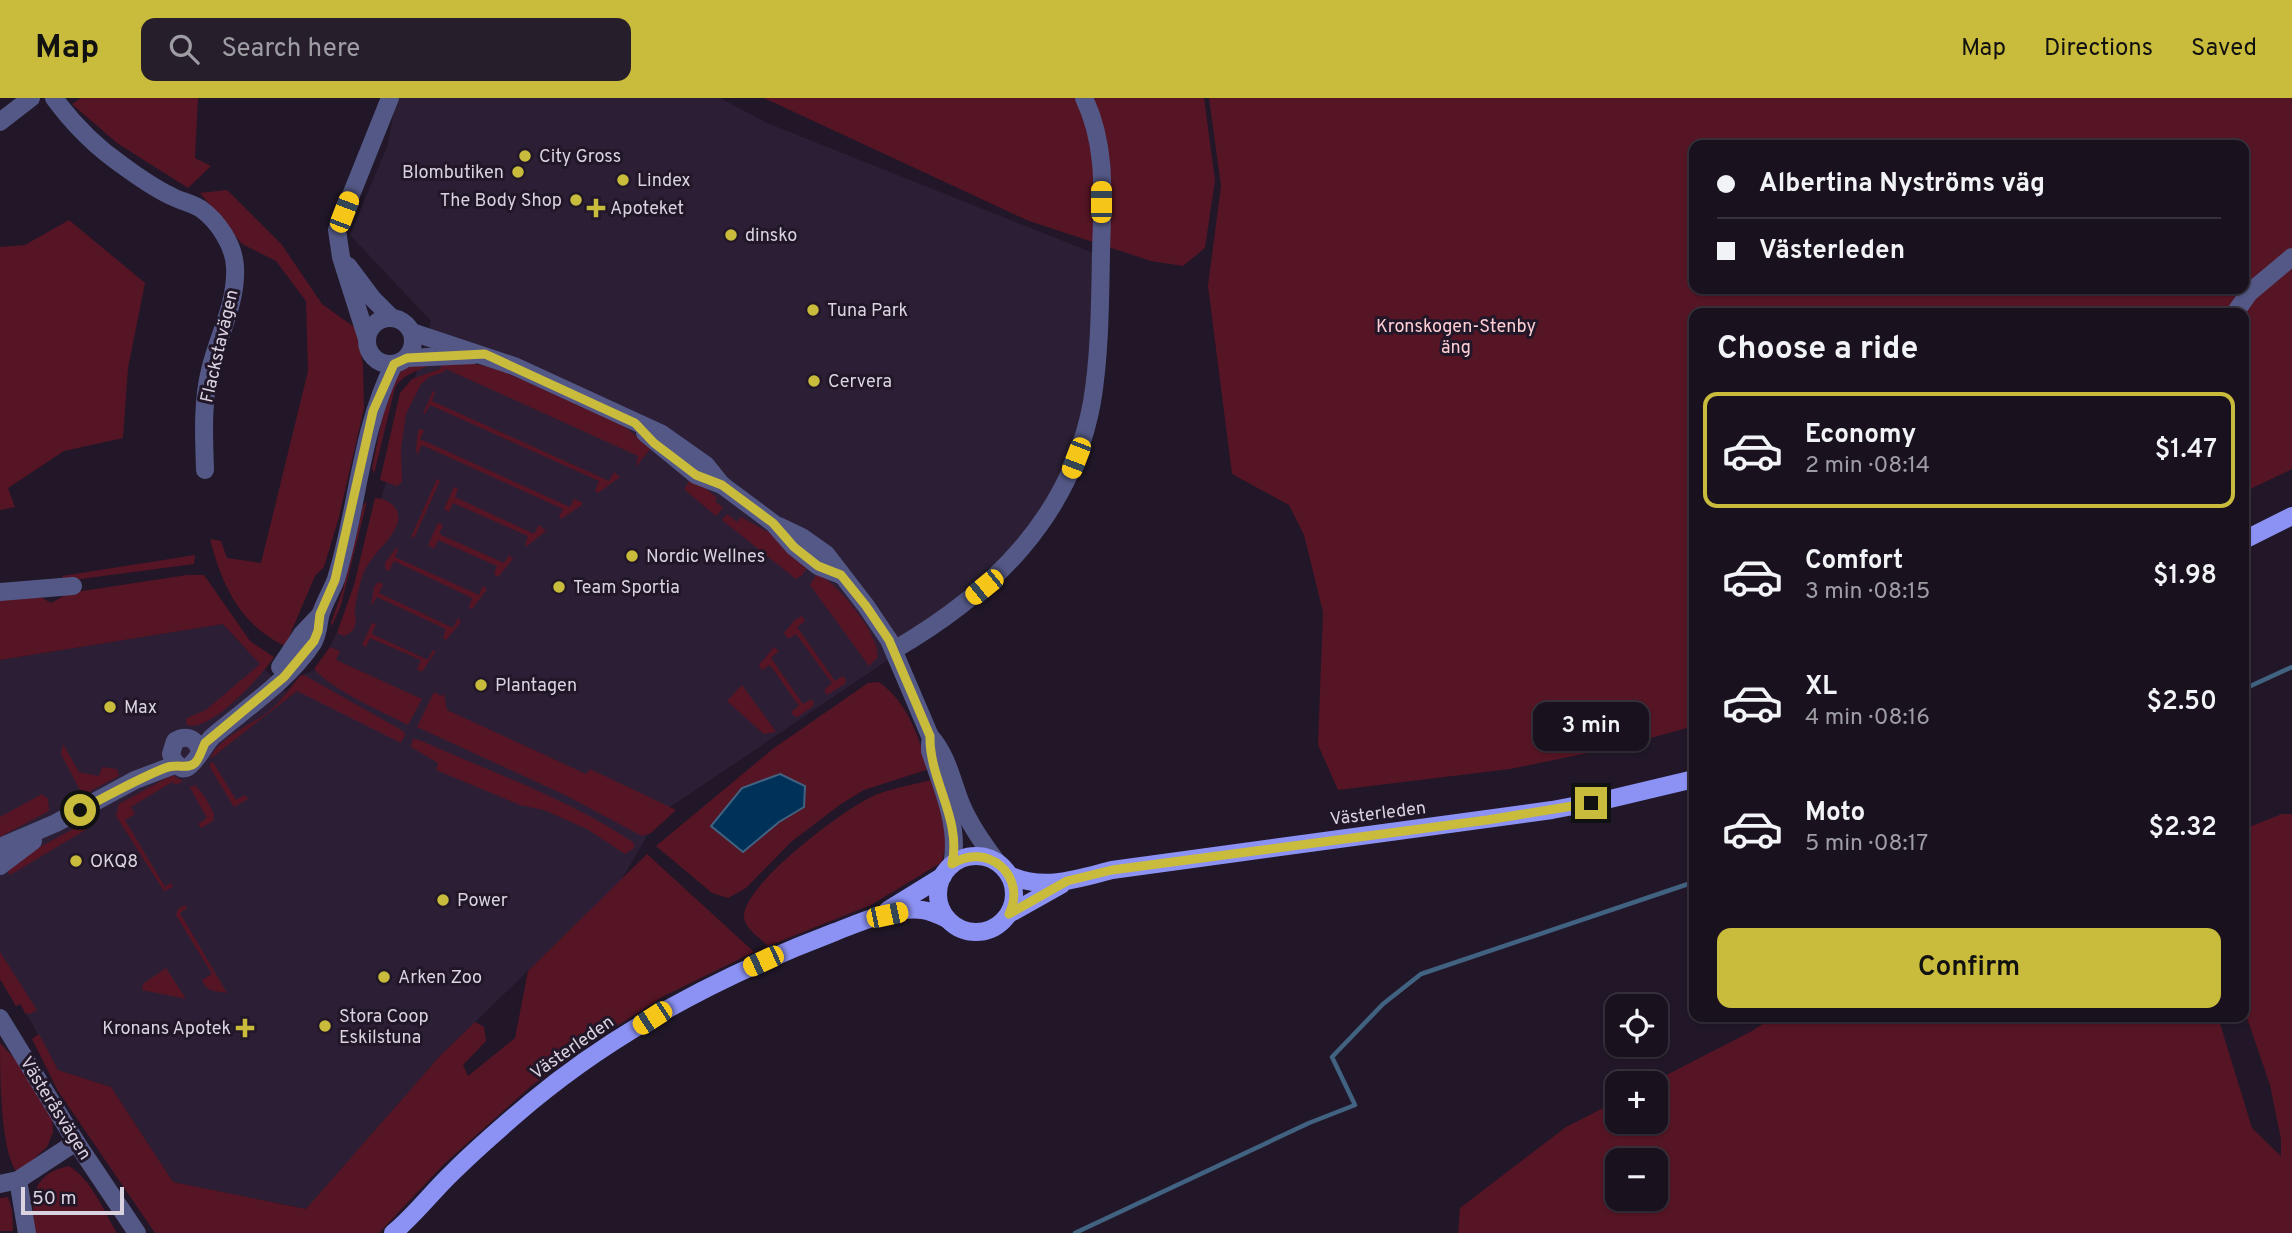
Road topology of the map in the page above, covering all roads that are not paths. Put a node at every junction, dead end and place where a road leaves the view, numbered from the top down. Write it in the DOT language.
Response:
graph roads {
  1 [pos="31,98"];
  2 [pos="54,98"];
  3 [pos="390,98"];
  4 [pos="1084,98"];
  5 [pos="0,122"];
  6 [pos="341,257"];
  7 [pos="2292,257"];
  8 [pos="2249,293"];
  9 [pos="391,317"];
  10 [pos="412,332"];
  11 [pos="367,339"];
  12 [pos="485,354"];
  13 [pos="373,357"];
  14 [pos="400,361"];
  15 [pos="373,411"];
  16 [pos="205,470"];
  17 [pos="2292,516"];
  18 [pos="2249,538"];
  19 [pos="73,586"];
  20 [pos="0,592"];
  21 [pos="894,650"];
  22 [pos="930,736"];
  23 [pos="196,746"];
  24 [pos="174,757"];
  25 [pos="1689,780"];
  26 [pos="56,823"];
  27 [pos="0,847"];
  28 [pos="0,866"];
  29 [pos="1003,869"];
  30 [pos="947,870"];
  31 [pos="1067,881"];
  32 [pos="1009,914"];
  33 [pos="873,918"];
  34 [pos="947,919"];
  35 [pos="0,1018"];
  36 [pos="76,1142"];
  37 [pos="18,1180"];
  38 [pos="0,1184"];
  39 [pos="398,1230"];
  40 [pos="27,1233"];
  41 [pos="137,1233"];
  1 -- 5 [label="street"];
  2 -- 16 [label="street, Flackstavägen"];
  3 -- 6 [label="street"];
  4 -- 21 [label="street"];
  6 -- 9 [label="street"];
  6 -- 11 [label="street"];
  7 -- 8 [label="street"];
  9 -- 10 [label="street"];
  9 -- 11 [label="street"];
  10 -- 12 [label="street"];
  10 -- 14 [label="street"];
  11 -- 13 [label="street"];
  12 -- 14 [label="street"];
  12 -- 21 [label="street"];
  13 -- 14 [label="street"];
  13 -- 15 [label="street"];
  14 -- 15 [label="street"];
  15 -- 23 [label="street"];
  17 -- 18 [label="main road"];
  19 -- 20 [label="street"];
  21 -- 22 [label="street"];
  22 -- 29 [label="street"];
  22 -- 30 [label="street"];
  23 -- 24 [label="street"];
  23 -- 24 [label="street"];
  24 -- 26 [label="street"];
  25 -- 31 [label="main road, Västerleden"];
  26 -- 27 [label="street"];
  26 -- 28 [label="street"];
  29 -- 30 [label="main road"];
  29 -- 31 [label="main road, Västerleden"];
  29 -- 32 [label="main road"];
  30 -- 33 [label="main road, Västerleden"];
  30 -- 34 [label="main road"];
  31 -- 32 [label="main road, Västerleden"];
  32 -- 34 [label="main road"];
  33 -- 34 [label="main road, Västerleden"];
  33 -- 39 [label="main road, Västerleden"];
  35 -- 36 [label="street, Västeråsvägen"];
  36 -- 37 [label="street"];
  36 -- 41 [label="street, Västeråsvägen"];
  37 -- 38 [label="street"];
  37 -- 40 [label="street"];
}
